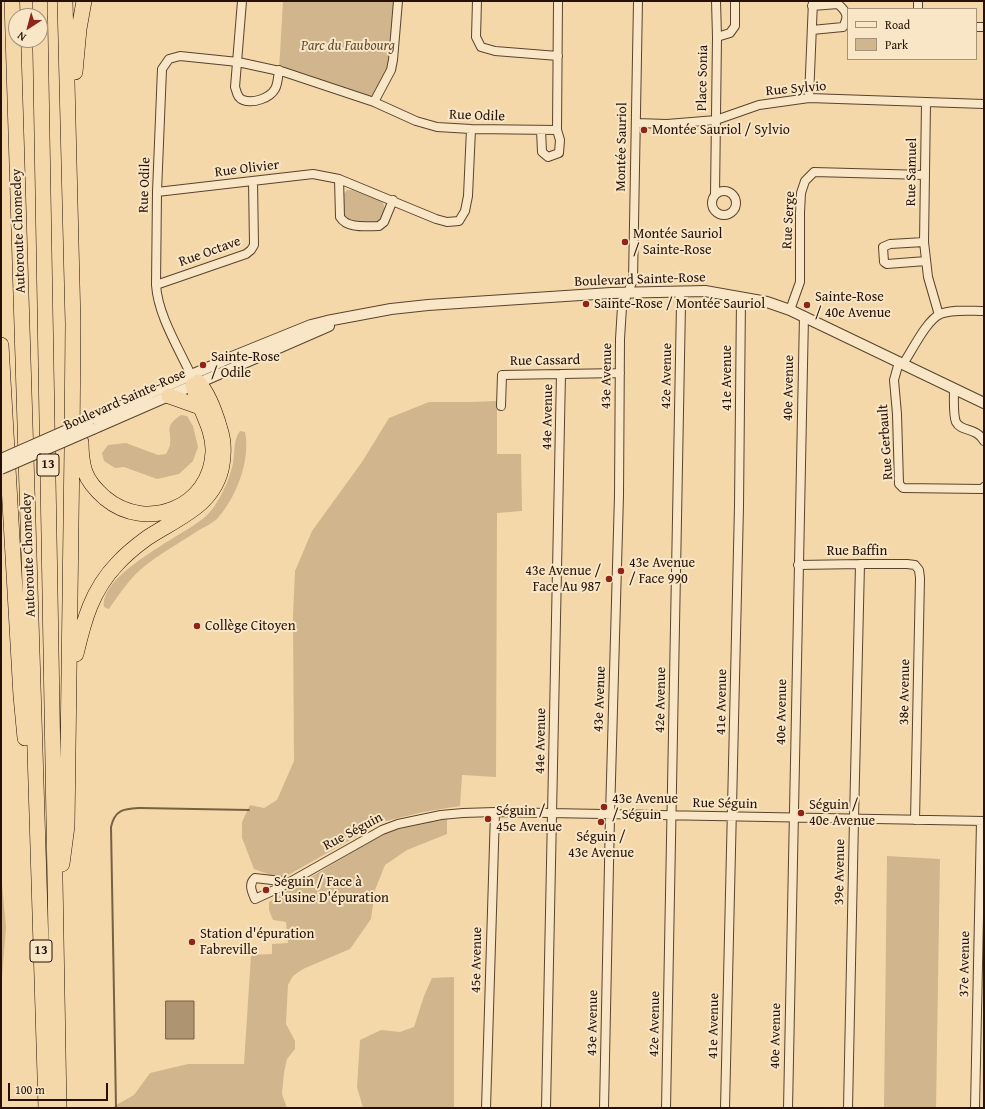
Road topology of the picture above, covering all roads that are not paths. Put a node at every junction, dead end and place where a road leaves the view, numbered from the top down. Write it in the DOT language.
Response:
graph roads {
  1 [pos="12,1"];
  2 [pos="65,1"];
  3 [pos="84,1"];
  4 [pos="242,1"];
  5 [pos="398,1"];
  6 [pos="477,1"];
  7 [pos="558,1"];
  8 [pos="638,1"];
  9 [pos="716,1"];
  10 [pos="735,1"];
  11 [pos="813,4"];
  12 [pos="812,30"];
  13 [pos="717,37"];
  14 [pos="41,48"];
  15 [pos="558,56"];
  16 [pos="238,62"];
  17 [pos="279,70"];
  18 [pos="809,98"];
  19 [pos="374,102"];
  20 [pos="926,103"];
  21 [pos="984,104"];
  22 [pos="716,120"];
  23 [pos="636,123"];
  24 [pos="471,129"];
  25 [pos="541,130"];
  26 [pos="557,130"];
  27 [pos="68,149"];
  28 [pos="925,175"];
  29 [pos="339,178"];
  30 [pos="253,181"];
  31 [pos="158,192"];
  32 [pos="715,195"];
  33 [pos="393,200"];
  34 [pos="924,242"];
  35 [pos="926,261"];
  36 [pos="156,285"];
  37 [pos="679,292"];
  38 [pos="628,293"];
  39 [pos="741,297"];
  40 [pos="790,310"];
  41 [pos="984,311"];
  42 [pos="939,315"];
  43 [pos="804,316"];
  44 [pos="1,345"];
  45 [pos="901,363"];
  46 [pos="620,373"];
  47 [pos="561,374"];
  48 [pos="73,381"];
  49 [pos="194,381"];
  50 [pos="954,390"];
  51 [pos="169,396"];
  52 [pos="984,403"];
  53 [pos="501,406"];
  54 [pos="200,407"];
  55 [pos="93,424"];
  56 [pos="984,441"];
  57 [pos="1,459"];
  58 [pos="1,464"];
  59 [pos="1,469"];
  60 [pos="984,487"];
  61 [pos="10,499"];
  62 [pos="860,564"];
  63 [pos="798,565"];
  64 [pos="915,565"];
  65 [pos="69,682"];
  66 [pos="495,812"];
  67 [pos="553,814"];
  68 [pos="610,815"];
  69 [pos="672,816"];
  70 [pos="732,817"];
  71 [pos="793,818"];
  72 [pos="854,819"];
  73 [pos="915,820"];
  74 [pos="982,821"];
  75 [pos="38,850"];
  76 [pos="289,882"];
  77 [pos="56,911"];
  78 [pos="46,1108"];
  79 [pos="59,1108"];
  80 [pos="486,1108"];
  81 [pos="546,1108"];
  82 [pos="604,1108"];
  83 [pos="666,1108"];
  84 [pos="725,1108"];
  85 [pos="788,1108"];
  86 [pos="848,1108"];
  87 [pos="975,1108"];
  1 -- 75 [label="highway, Autoroute Chomedey / 13"];
  2 -- 27 [label="highway"];
  3 -- 27 [label="highway"];
  4 -- 16 [label="street"];
  5 -- 19 [label="street"];
  6 -- 15 [label="street"];
  7 -- 15 [label="street"];
  8 -- 23 [label="street, Montée Sauriol"];
  9 -- 13 [label="street, Place Sonia"];
  10 -- 13 [label="street, Place Sonia"];
  11 -- 12 [label="street"];
  11 -- 12 [label="street"];
  12 -- 18 [label="street"];
  13 -- 22 [label="street, Place Sonia"];
  14 -- 77 [label="highway, Autoroute Chomedey / 13"];
  15 -- 26 [label="street"];
  16 -- 17 [label="street, Rue Odile"];
  16 -- 17 [label="street"];
  16 -- 31 [label="street, Rue Odile"];
  17 -- 19 [label="street, Rue Odile"];
  18 -- 20 [label="street, Rue Sylvio"];
  18 -- 22 [label="street, Rue Sylvio"];
  19 -- 24 [label="street, Rue Odile"];
  20 -- 21 [label="street, Rue Sylvio"];
  20 -- 28 [label="street, Rue Samuel"];
  22 -- 23 [label="street, Rue Sylvio"];
  22 -- 32 [label="street, Place Sonia"];
  23 -- 38 [label="street, Montée Sauriol"];
  24 -- 25 [label="street, Rue Odile"];
  24 -- 33 [label="street, Rue Olivier"];
  25 -- 26 [label="street, Rue Odile"];
  25 -- 26 [label="street"];
  27 -- 48 [label="highway"];
  28 -- 34 [label="street, Rue Samuel"];
  28 -- 40 [label="street, Rue Serge"];
  29 -- 30 [label="street, Rue Olivier"];
  29 -- 33 [label="street, Rue Olivier"];
  29 -- 33 [label="street"];
  30 -- 31 [label="street, Rue Olivier"];
  30 -- 36 [label="street, Rue Octave"];
  31 -- 36 [label="street, Rue Odile"];
  34 -- 35 [label="street, Rue Samuel"];
  34 -- 35 [label="street"];
  35 -- 42 [label="street, Rue Samuel"];
  36 -- 49 [label="street, Rue Odile"];
  37 -- 38 [label="street, Boulevard Sainte-Rose"];
  37 -- 39 [label="street, Boulevard Sainte-Rose"];
  37 -- 69 [label="street, 42e Avenue"];
  38 -- 46 [label="street, 43e Avenue"];
  38 -- 49 [label="street, Boulevard Sainte-Rose"];
  39 -- 40 [label="street, Boulevard Sainte-Rose"];
  39 -- 70 [label="street, 41e Avenue"];
  40 -- 43 [label="street, Boulevard Sainte-Rose"];
  41 -- 42 [label="street"];
  42 -- 45 [label="street, Rue Gerbault"];
  43 -- 45 [label="street, Boulevard Sainte-Rose"];
  43 -- 63 [label="street, 40e Avenue"];
  44 -- 61 [label="highway"];
  45 -- 50 [label="street, Boulevard Sainte-Rose"];
  45 -- 60 [label="street, Rue Gerbault"];
  46 -- 47 [label="street, Rue Cassard"];
  46 -- 68 [label="street, 43e Avenue"];
  47 -- 53 [label="street, Rue Cassard"];
  47 -- 67 [label="street, 44e Avenue"];
  48 -- 54 [label="highway"];
  48 -- 65 [label="highway"];
  49 -- 51 [label="street, Boulevard Sainte-Rose"];
  49 -- 54 [label="highway"];
  49 -- 55 [label="street, Boulevard Sainte-Rose"];
  49 -- 65 [label="highway"];
  50 -- 52 [label="street, Boulevard Sainte-Rose"];
  50 -- 56 [label="street"];
  51 -- 54 [label="highway"];
  51 -- 55 [label="street, Boulevard Sainte-Rose"];
  55 -- 57 [label="street, Boulevard Sainte-Rose, bridge"];
  55 -- 59 [label="street, Boulevard Sainte-Rose, bridge"];
  58 -- 61 [label="highway"];
  61 -- 75 [label="highway"];
  62 -- 63 [label="street, Rue Baffin"];
  62 -- 64 [label="street, Rue Baffin"];
  62 -- 72 [label="street, 39e Avenue"];
  63 -- 71 [label="street, 40e Avenue"];
  64 -- 73 [label="street, 38e Avenue"];
  65 -- 77 [label="highway"];
  66 -- 67 [label="street, Rue Séguin"];
  66 -- 76 [label="street, Rue Séguin"];
  66 -- 80 [label="street, 45e Avenue"];
  67 -- 68 [label="street, Rue Séguin"];
  67 -- 81 [label="street, 44e Avenue"];
  68 -- 69 [label="street, Rue Séguin"];
  68 -- 82 [label="street, 43e Avenue"];
  69 -- 70 [label="street, Rue Séguin"];
  69 -- 83 [label="street, 42e Avenue"];
  70 -- 71 [label="street, Rue Séguin"];
  70 -- 84 [label="street, 41e Avenue"];
  71 -- 72 [label="street, Rue Séguin"];
  71 -- 85 [label="street, 40e Avenue"];
  72 -- 73 [label="street, Rue Séguin"];
  72 -- 86 [label="street, 39e Avenue"];
  73 -- 74 [label="street, Rue Séguin"];
  74 -- 87 [label="street, 37e Avenue"];
  75 -- 78 [label="highway, Autoroute Chomedey / 13"];
  76 -- 76 [label="street, Rue Séguin"];
  77 -- 79 [label="highway, Autoroute Chomedey / 13"];
}
